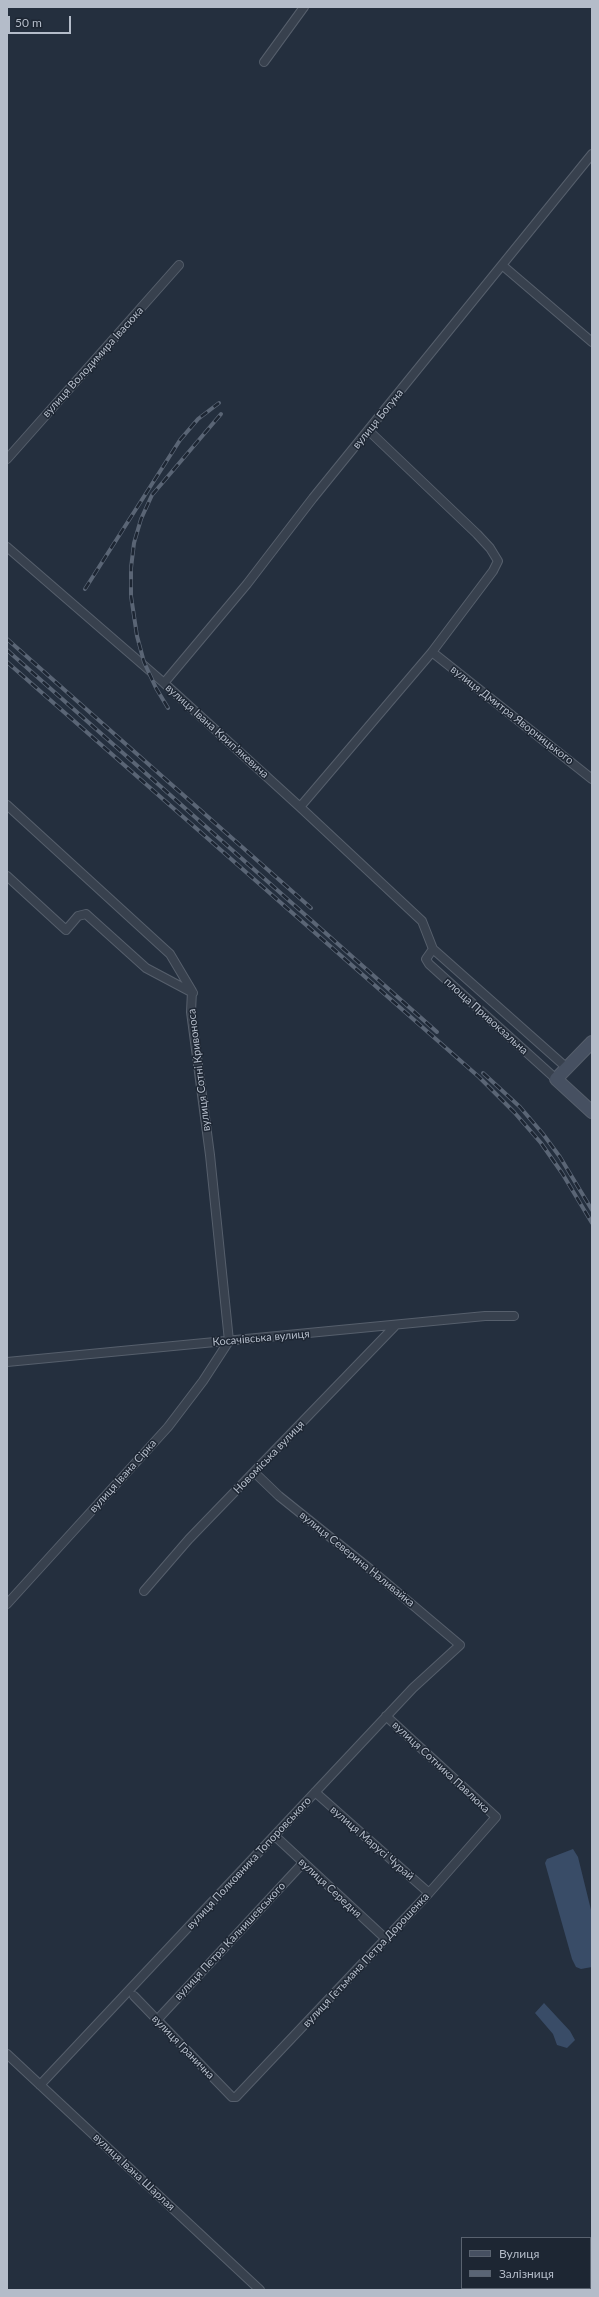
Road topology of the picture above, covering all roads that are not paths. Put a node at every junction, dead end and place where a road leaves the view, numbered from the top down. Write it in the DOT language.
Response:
graph roads {
  1 [pos="304,7"];
  2 [pos="264,62"];
  3 [pos="592,154"];
  4 [pos="179,265"];
  5 [pos="502,265"];
  6 [pos="592,342"];
  7 [pos="369,431"];
  8 [pos="7,459"];
  9 [pos="7,547"];
  10 [pos="432,652"];
  11 [pos="164,683"];
  12 [pos="592,779"];
  13 [pos="7,805"];
  14 [pos="300,807"];
  15 [pos="7,876"];
  16 [pos="422,921"];
  17 [pos="433,949"];
  18 [pos="193,993"];
  19 [pos="592,1042"];
  20 [pos="567,1068"];
  21 [pos="556,1079"];
  22 [pos="592,1112"];
  23 [pos="514,1316"];
  24 [pos="395,1326"];
  25 [pos="229,1341"];
  26 [pos="7,1362"];
  27 [pos="254,1472"];
  28 [pos="144,1591"];
  29 [pos="7,1604"];
  30 [pos="460,1645"];
  31 [pos="386,1716"];
  32 [pos="315,1792"];
  33 [pos="496,1818"];
  34 [pos="275,1836"];
  35 [pos="303,1863"];
  36 [pos="429,1893"];
  37 [pos="386,1939"];
  38 [pos="134,1996"];
  39 [pos="157,2020"];
  40 [pos="7,2054"];
  41 [pos="40,2085"];
  42 [pos="232,2097"];
  43 [pos="260,2290"];
  1 -- 2 [label="street"];
  3 -- 5 [label="street, вулиця Богуна"];
  4 -- 8 [label="street, вулиця Володимира Івасюка"];
  5 -- 6 [label="street"];
  5 -- 7 [label="street, вулиця Богуна"];
  7 -- 10 [label="street"];
  7 -- 11 [label="street, вулиця Богуна"];
  9 -- 11 [label="street, вулиця Івана Крипʼякевича"];
  10 -- 12 [label="street, вулиця Дмитра Яворницького"];
  10 -- 14 [label="street"];
  11 -- 14 [label="street, вулиця Івана Крипʼякевича"];
  13 -- 18 [label="street, вулиця Сотні Кривоноса"];
  14 -- 16 [label="street, вулиця Івана Крипʼякевича"];
  15 -- 18 [label="street"];
  16 -- 17 [label="street, площа Привокзальна"];
  17 -- 20 [label="street, площа Привокзальна"];
  17 -- 21 [label="street, площа Привокзальна"];
  18 -- 25 [label="street, вулиця Сотні Кривоноса"];
  19 -- 20 [label="street"];
  20 -- 21 [label="street"];
  21 -- 22 [label="street"];
  23 -- 24 [label="street, Косачівська вулиця"];
  24 -- 25 [label="street, Косачівська вулиця"];
  24 -- 27 [label="street, Новоміська вулиця"];
  25 -- 26 [label="street, Косачівська вулиця"];
  25 -- 29 [label="street, вулиця Івана Сірка"];
  27 -- 28 [label="street, Новоміська вулиця"];
  27 -- 30 [label="street, вулиця Северина Наливайка"];
  30 -- 31 [label="street, вулиця Полковника Топоровського"];
  31 -- 32 [label="street, вулиця Полковника Топоровського"];
  31 -- 33 [label="street, вулиця Сотника Павлюка"];
  32 -- 34 [label="street, вулиця Полковника Топоровського"];
  32 -- 36 [label="street, вулиця Марусі Чурай"];
  33 -- 36 [label="street, вулиця Гетьмана Петра Дорошенка"];
  34 -- 35 [label="street, вулиця Середня"];
  34 -- 41 [label="street, вулиця Полковника Топоровського"];
  35 -- 37 [label="street, вулиця Середня"];
  35 -- 39 [label="street, вулиця Петра Калнишевського"];
  36 -- 37 [label="street, вулиця Гетьмана Петра Дорошенка"];
  37 -- 42 [label="street, вулиця Гетьмана Петра Дорошенка"];
  38 -- 39 [label="street, вулиця Гранична"];
  39 -- 42 [label="street, вулиця Гранична"];
  40 -- 41 [label="street, вулиця Івана Шарлая"];
  41 -- 43 [label="street, вулиця Івана Шарлая"];
}
